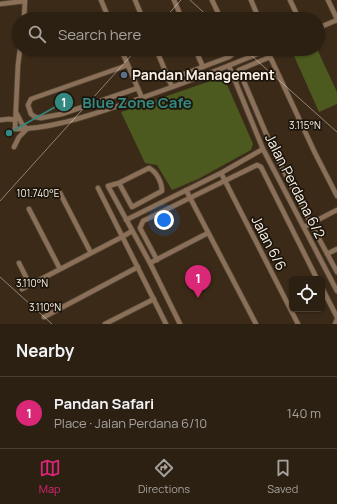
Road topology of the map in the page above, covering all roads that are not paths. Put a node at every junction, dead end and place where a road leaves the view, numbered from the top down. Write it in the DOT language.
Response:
graph roads {
  1 [pos="25,0"];
  2 [pos="101,0"];
  3 [pos="135,0"];
  4 [pos="174,0"];
  5 [pos="212,0"];
  6 [pos="251,0"];
  7 [pos="290,0"];
  8 [pos="328,0"];
  9 [pos="0,4"];
  10 [pos="24,12"];
  11 [pos="106,12"];
  12 [pos="140,12"];
  13 [pos="179,12"];
  14 [pos="218,12"];
  15 [pos="256,12"];
  16 [pos="296,12"];
  17 [pos="337,20"];
  18 [pos="325,25"];
  19 [pos="19,56"];
  20 [pos="124,56"];
  21 [pos="159,56"];
  22 [pos="198,56"];
  23 [pos="230,56"];
  24 [pos="252,56"];
  25 [pos="270,57"];
  26 [pos="128,65"];
  27 [pos="228,66"];
  28 [pos="203,67"];
  29 [pos="168,80"];
  30 [pos="172,87"];
  31 [pos="138,88"];
  32 [pos="142,98"];
  33 [pos="17,111"];
  34 [pos="0,120"];
  35 [pos="15,120"];
  36 [pos="27,129"];
  37 [pos="260,140"];
  38 [pos="14,147"];
  39 [pos="263,149"];
  40 [pos="255,153"];
  41 [pos="267,156"];
  42 [pos="221,172"];
  43 [pos="225,180"];
  44 [pos="119,183"];
  45 [pos="98,188"];
  46 [pos="186,190"];
  47 [pos="60,193"];
  48 [pos="337,196"];
  49 [pos="190,199"];
  50 [pos="29,209"];
  51 [pos="337,210"];
  52 [pos="126,220"];
  53 [pos="311,224"];
  54 [pos="304,227"];
  55 [pos="132,231"];
  56 [pos="208,233"];
  57 [pos="122,237"];
  58 [pos="337,249"];
  59 [pos="91,253"];
  60 [pos="327,254"];
  61 [pos="157,260"];
  62 [pos="19,262"];
  63 [pos="150,263"];
  64 [pos="138,267"];
  65 [pos="60,269"];
  66 [pos="337,272"];
  67 [pos="316,276"];
  68 [pos="30,285"];
  69 [pos="22,289"];
  70 [pos="337,291"];
  71 [pos="325,294"];
  72 [pos="154,298"];
  73 [pos="44,317"];
  74 [pos="337,318"];
  75 [pos="105,324"];
  76 [pos="166,324"];
  77 [pos="180,324"];
  78 [pos="256,324"];
  79 [pos="298,324"];
  80 [pos="335,324"];
  1 -- 9 [label="street"];
  1 -- 10 [label="street"];
  2 -- 11 [label="street"];
  3 -- 12 [label="street"];
  4 -- 13 [label="street"];
  5 -- 14 [label="street"];
  6 -- 15 [label="street"];
  7 -- 16 [label="street"];
  8 -- 17 [label="street"];
  17 -- 18 [label="street"];
  19 -- 33 [label="street"];
  20 -- 26 [label="street"];
  21 -- 29 [label="street"];
  22 -- 28 [label="street"];
  23 -- 28 [label="street"];
  24 -- 27 [label="street"];
  25 -- 48 [label="street"];
  25 -- 53 [label="street"];
  26 -- 31 [label="street"];
  26 -- 31 [label="street"];
  27 -- 30 [label="street"];
  27 -- 37 [label="street, Jalan Perdana 6/2"];
  28 -- 29 [label="street"];
  29 -- 30 [label="street"];
  30 -- 32 [label="street"];
  31 -- 32 [label="street"];
  32 -- 36 [label="street"];
  33 -- 35 [label="street"];
  33 -- 36 [label="street"];
  34 -- 35 [label="street"];
  35 -- 36 [label="street"];
  36 -- 38 [label="street"];
  37 -- 39 [label="street, Jalan Perdana 6/2"];
  37 -- 40 [label="street"];
  39 -- 40 [label="street"];
  39 -- 41 [label="street, Jalan Perdana 6/2"];
  40 -- 41 [label="street"];
  40 -- 42 [label="street"];
  41 -- 54 [label="street, Jalan Perdana 6/2"];
  42 -- 43 [label="street, Jalan 6/6"];
  42 -- 46 [label="street"];
  43 -- 49 [label="street"];
  43 -- 67 [label="street"];
  43 -- 79 [label="street, Jalan 6/6"];
  44 -- 44 [label="street"];
  44 -- 52 [label="street"];
  45 -- 57 [label="street"];
  46 -- 49 [label="street"];
  46 -- 52 [label="street"];
  47 -- 59 [label="street"];
  49 -- 56 [label="street"];
  49 -- 61 [label="street"];
  50 -- 65 [label="street"];
  51 -- 53 [label="street"];
  52 -- 55 [label="street"];
  53 -- 54 [label="street"];
  53 -- 60 [label="street"];
  54 -- 70 [label="street, Jalan Perdana 6/2"];
  55 -- 57 [label="street"];
  55 -- 63 [label="street"];
  56 -- 61 [label="street"];
  56 -- 78 [label="street"];
  57 -- 59 [label="street"];
  57 -- 64 [label="street"];
  58 -- 60 [label="street"];
  59 -- 65 [label="street"];
  60 -- 66 [label="street"];
  61 -- 63 [label="street"];
  62 -- 68 [label="street"];
  63 -- 77 [label="street"];
  64 -- 72 [label="street"];
  64 -- 73 [label="street"];
  65 -- 68 [label="street"];
  68 -- 69 [label="street"];
  71 -- 74 [label="street"];
  72 -- 75 [label="street"];
  72 -- 76 [label="street"];
  74 -- 80 [label="street"];
}
